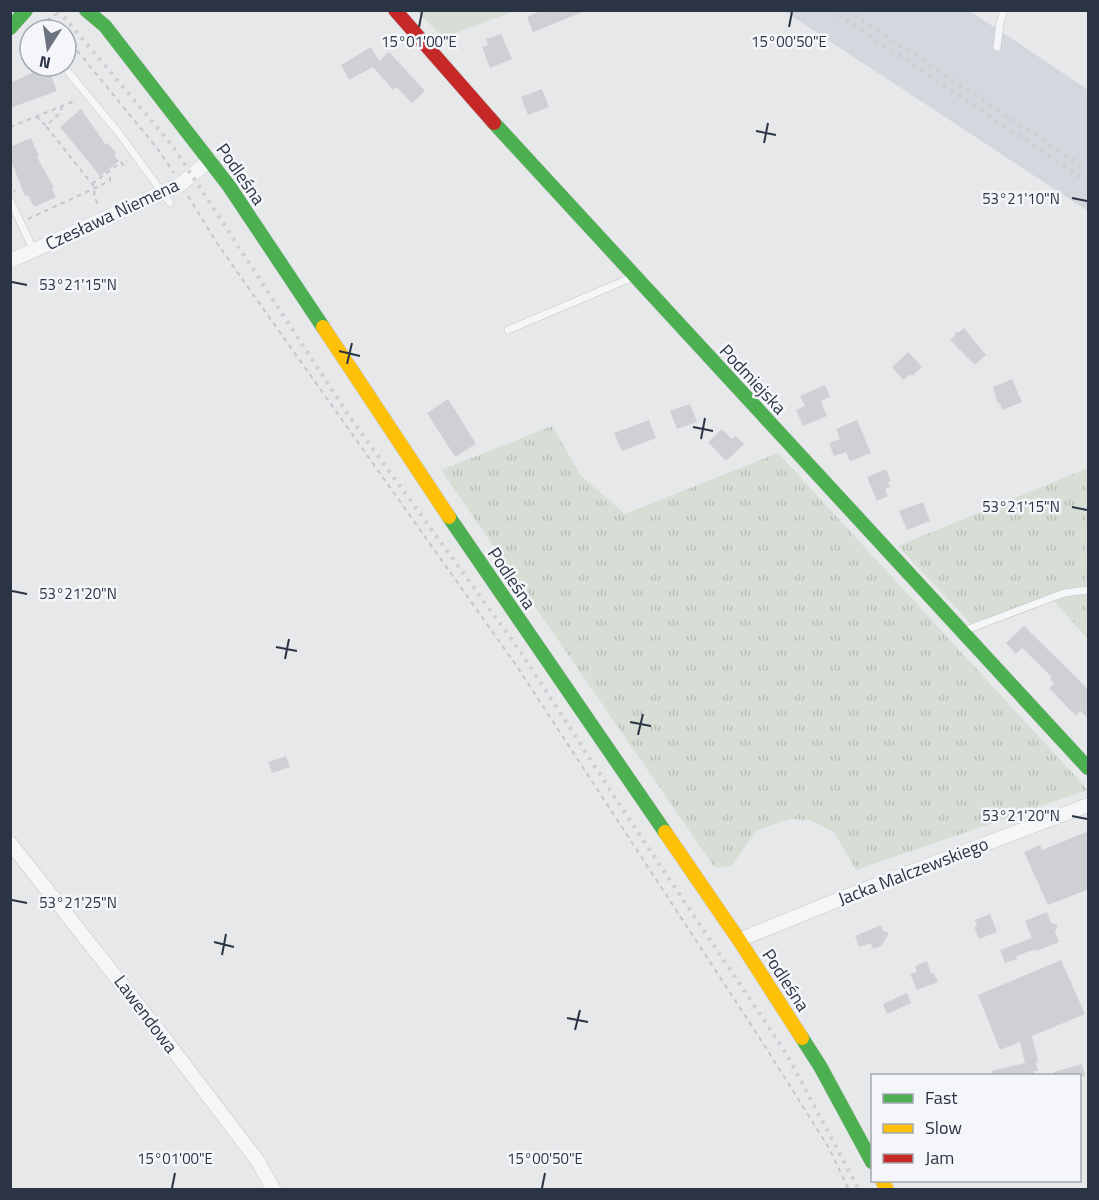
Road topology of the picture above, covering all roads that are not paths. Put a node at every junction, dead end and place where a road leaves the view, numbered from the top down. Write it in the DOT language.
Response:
graph roads {
  1 [pos="26,10"];
  2 [pos="86,10"];
  3 [pos="100,10"];
  4 [pos="395,10"];
  5 [pos="1004,10"];
  6 [pos="105,27"];
  7 [pos="10,28"];
  8 [pos="997,47"];
  9 [pos="73,78"];
  10 [pos="210,160"];
  11 [pos="166,197"];
  12 [pos="10,200"];
  13 [pos="34,251"];
  14 [pos="10,261"];
  15 [pos="635,276"];
  16 [pos="508,330"];
  17 [pos="1089,590"];
  18 [pos="964,631"];
  19 [pos="1089,768"];
  20 [pos="1089,805"];
  21 [pos="10,843"];
  22 [pos="739,940"];
  23 [pos="871,1158"];
  24 [pos="274,1190"];
  1 -- 7 [label="street"];
  2 -- 6 [label="street, Podleśna"];
  3 -- 6 [label="street, Podleśna"];
  4 -- 15 [label="street, Podmiejska"];
  5 -- 8 [label="lane"];
  6 -- 10 [label="street, Podleśna"];
  9 -- 11 [label="lane"];
  10 -- 11 [label="street, Czesława Niemena"];
  10 -- 22 [label="street, Podleśna"];
  11 -- 13 [label="street, Czesława Niemena"];
  12 -- 13 [label="lane"];
  13 -- 14 [label="street, Czesława Niemena"];
  15 -- 16 [label="lane"];
  15 -- 18 [label="street, Podmiejska"];
  17 -- 18 [label="lane"];
  18 -- 19 [label="street, Podmiejska"];
  20 -- 22 [label="street, Jacka Malczewskiego"];
  21 -- 24 [label="street, Lawendowa"];
  22 -- 23 [label="street, Podleśna"];
}
